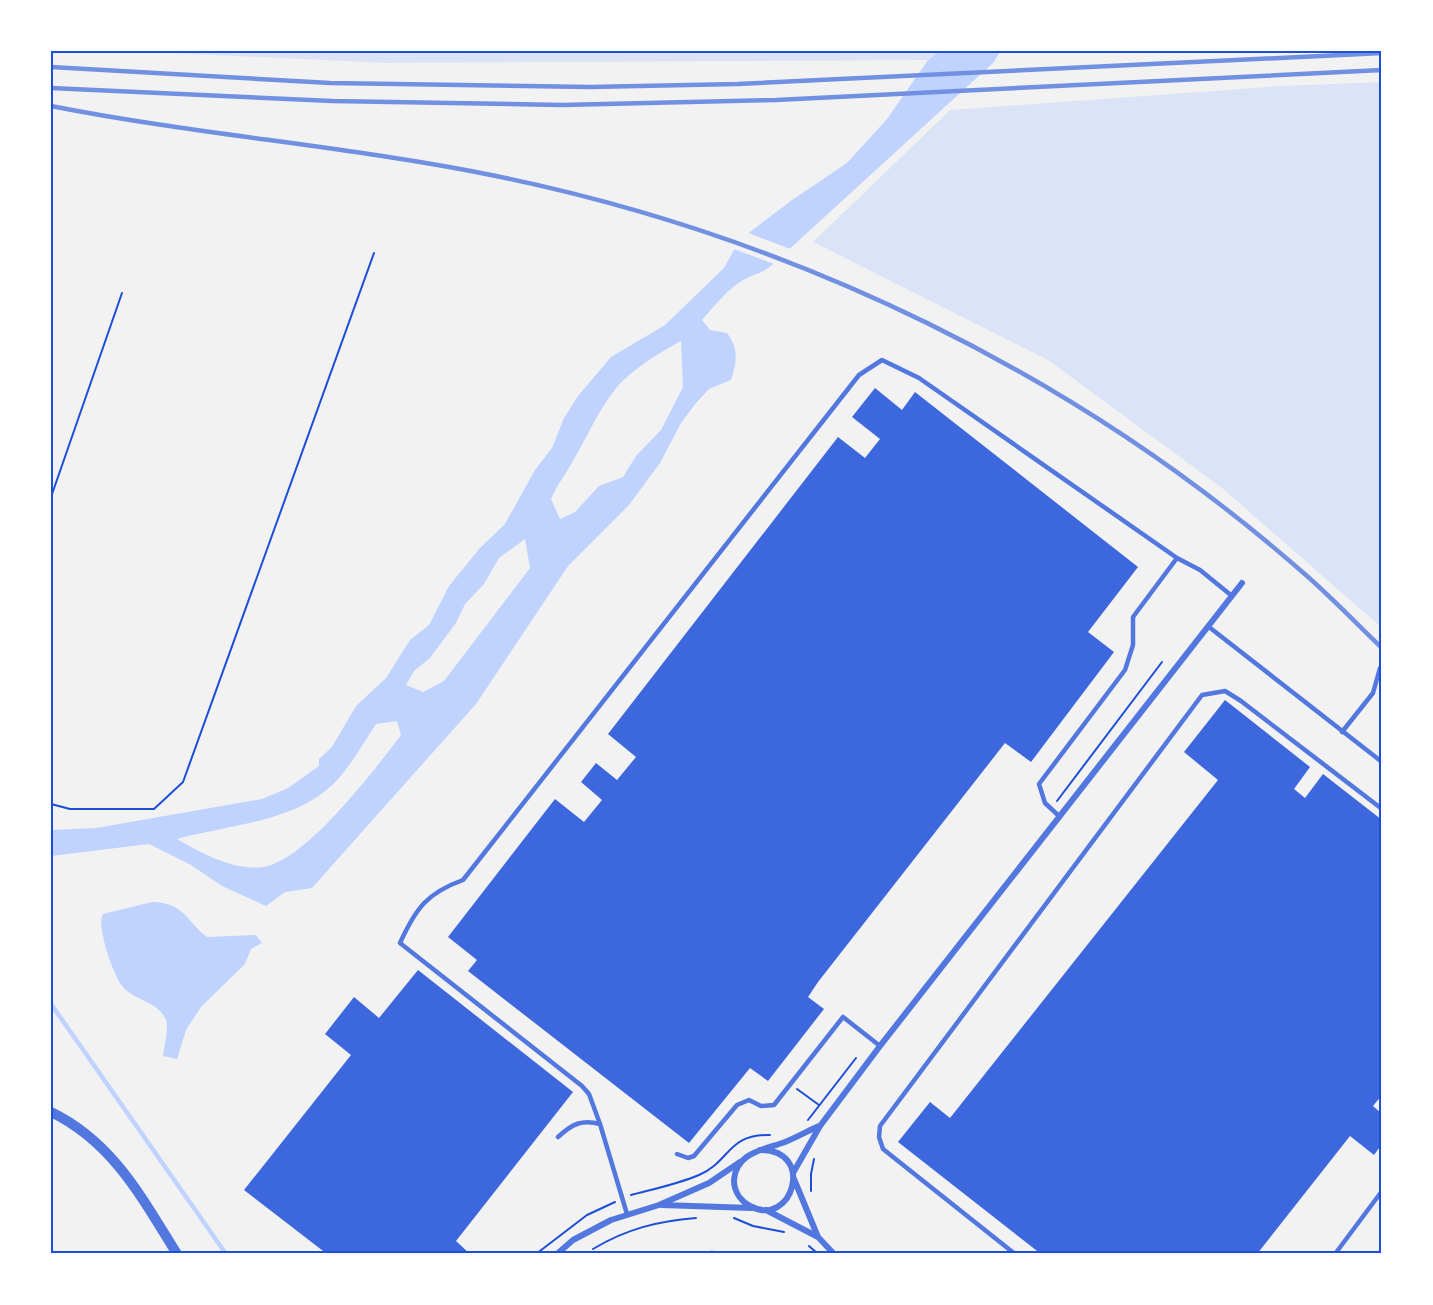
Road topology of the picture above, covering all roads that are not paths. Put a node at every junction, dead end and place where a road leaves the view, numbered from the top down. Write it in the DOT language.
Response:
graph roads {
  1 [pos="1177,558"];
  2 [pos="1242,583"];
  3 [pos="1232,596"];
  4 [pos="1209,627"];
  5 [pos="1380,668"];
  6 [pos="1342,732"];
  7 [pos="1382,762"];
  8 [pos="1382,809"];
  9 [pos="1060,817"];
  10 [pos="880,1046"];
  11 [pos="51,1112"];
  12 [pos="600,1124"];
  13 [pos="820,1126"];
  14 [pos="558,1137"];
  15 [pos="760,1150"];
  16 [pos="677,1154"];
  17 [pos="740,1161"];
  18 [pos="794,1176"];
  19 [pos="1382,1191"];
  20 [pos="659,1205"];
  21 [pos="754,1208"];
  22 [pos="765,1210"];
  23 [pos="627,1214"];
  24 [pos="818,1237"];
  25 [pos="177,1254"];
  26 [pos="557,1254"];
  27 [pos="834,1254"];
  28 [pos="1015,1254"];
  29 [pos="1335,1254"];
  1 -- 3 [label="lane"];
  1 -- 9 [label="lane"];
  1 -- 12 [label="lane"];
  2 -- 3 [label="street"];
  3 -- 4 [label="street"];
  4 -- 6 [label="lane"];
  4 -- 9 [label="street"];
  5 -- 6 [label="lane"];
  6 -- 7 [label="lane"];
  8 -- 28 [label="lane"];
  9 -- 10 [label="street"];
  10 -- 13 [label="street"];
  10 -- 16 [label="lane"];
  11 -- 25 [label="street"];
  12 -- 14 [label="lane"];
  12 -- 23 [label="lane"];
  13 -- 15 [label="street"];
  13 -- 18 [label="street"];
  15 -- 17 [label="street"];
  15 -- 18 [label="street"];
  17 -- 20 [label="street"];
  17 -- 21 [label="street"];
  18 -- 22 [label="street"];
  18 -- 24 [label="street"];
  19 -- 29 [label="lane"];
  20 -- 21 [label="street"];
  20 -- 23 [label="street"];
  21 -- 22 [label="street"];
  22 -- 24 [label="street"];
  23 -- 26 [label="street"];
  24 -- 27 [label="street"];
}
